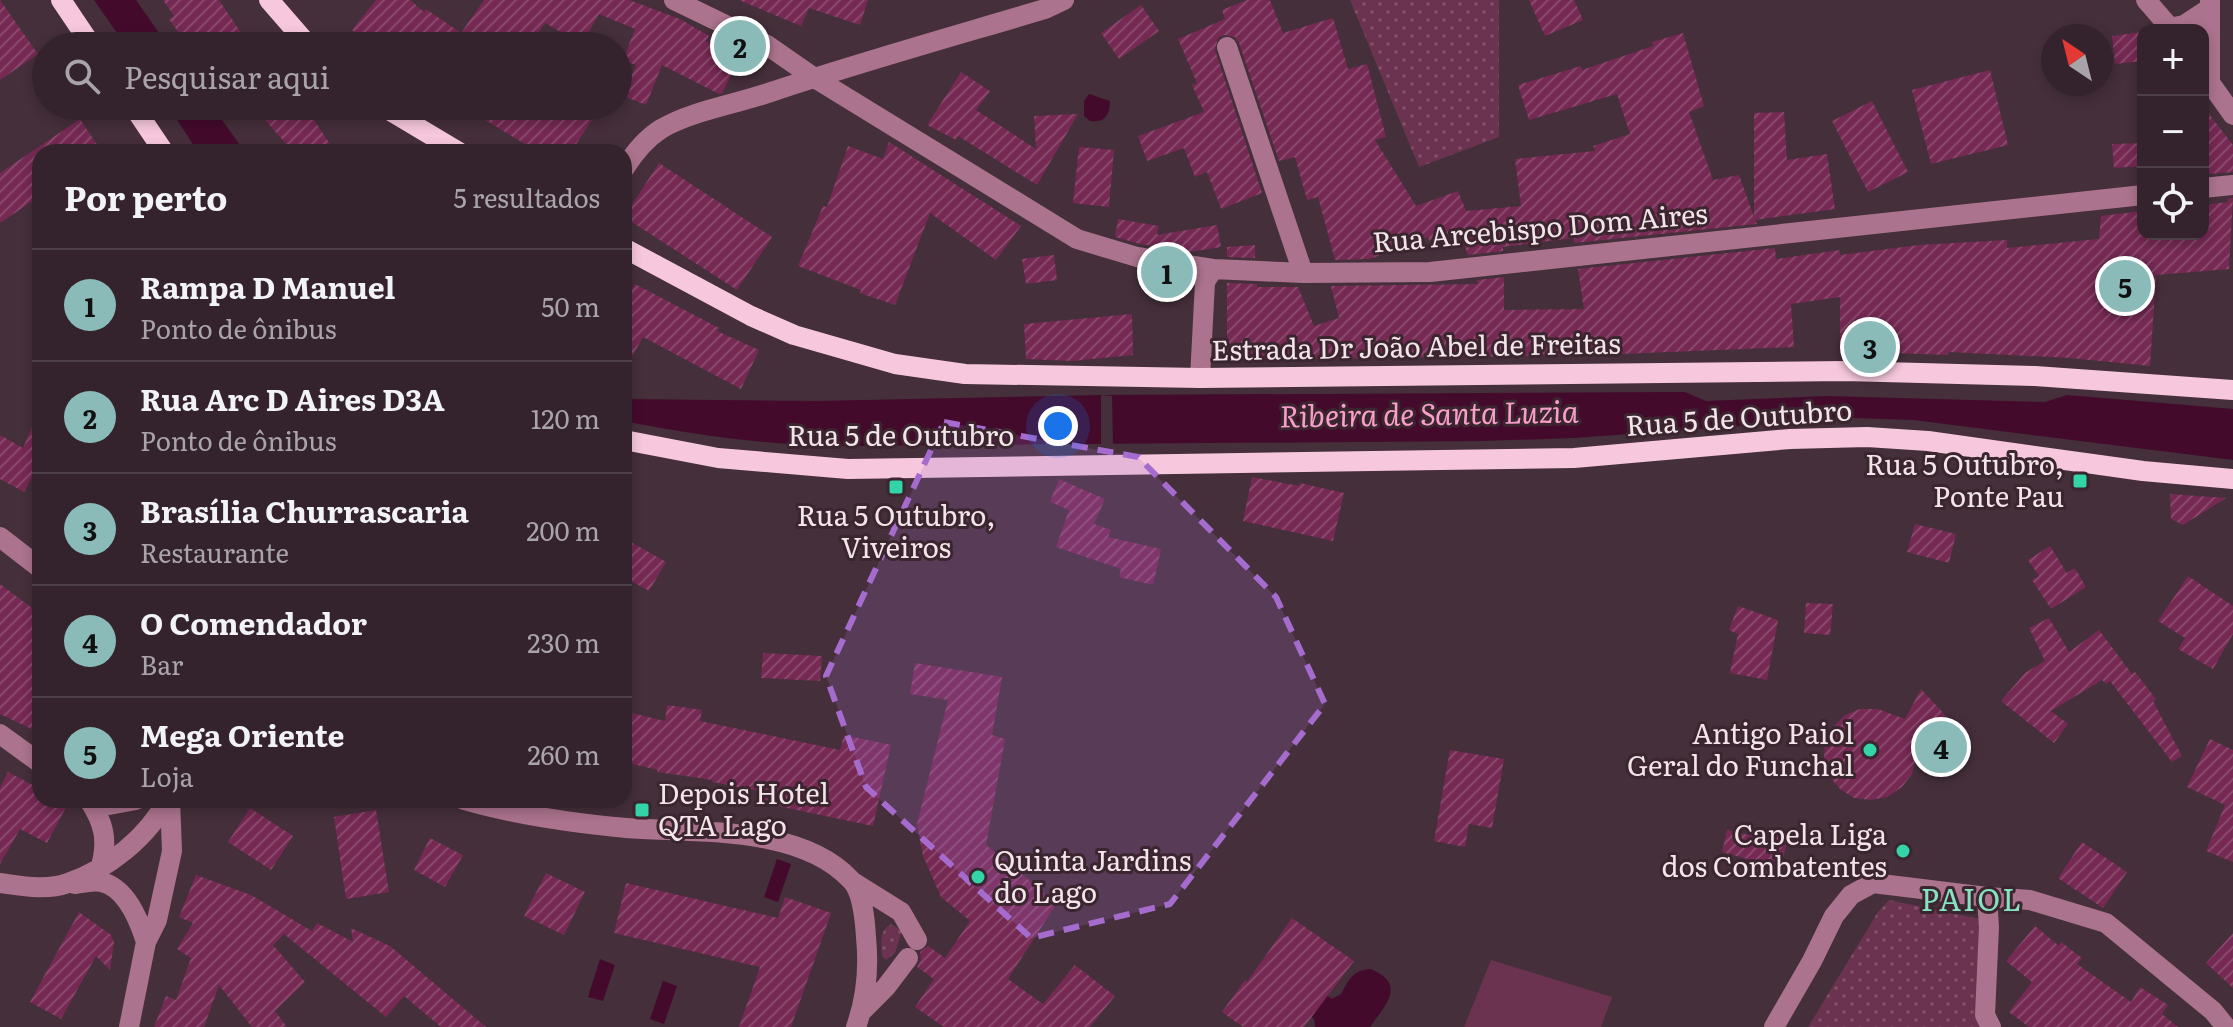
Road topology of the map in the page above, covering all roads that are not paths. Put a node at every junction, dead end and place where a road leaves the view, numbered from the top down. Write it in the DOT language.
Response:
graph roads {
  1 [pos="61,0"];
  2 [pos="269,0"];
  3 [pos="674,0"];
  4 [pos="1064,0"];
  5 [pos="2153,3"];
  6 [pos="2210,4"];
  7 [pos="2168,24"];
  8 [pos="2185,24"];
  9 [pos="2209,24"];
  10 [pos="83,32"];
  11 [pos="297,32"];
  12 [pos="1227,47"];
  13 [pos="813,77"];
  14 [pos="2209,82"];
  15 [pos="2233,115"];
  16 [pos="142,120"];
  17 [pos="405,120"];
  18 [pos="159,144"];
  19 [pos="446,144"];
  20 [pos="632,157"];
  21 [pos="2233,185"];
  22 [pos="2209,187"];
  23 [pos="2137,196"];
  24 [pos="632,252"];
  25 [pos="1213,269"];
  26 [pos="1303,273"];
  27 [pos="1200,378"];
  28 [pos="2233,390"];
  29 [pos="632,442"];
  30 [pos="2233,479"];
  31 [pos="0,537"];
  32 [pos="32,562"];
  33 [pos="0,734"];
  34 [pos="32,757"];
  35 [pos="95,808"];
  36 [pos="162,808"];
  37 [pos="169,808"];
  38 [pos="492,808"];
  39 [pos="101,866"];
  40 [pos="853,882"];
  41 [pos="0,883"];
  42 [pos="67,884"];
  43 [pos="1987,897"];
  44 [pos="146,942"];
  45 [pos="858,1020"];
  46 [pos="129,1027"];
  47 [pos="1774,1027"];
  48 [pos="1991,1027"];
  49 [pos="2226,1027"];
  1 -- 10 [label="main road"];
  2 -- 11 [label="main road"];
  3 -- 13 [label="street, Rua Arcebispo Dom Aires"];
  4 -- 13 [label="street"];
  5 -- 7 [label="street"];
  6 -- 8 [label="street"];
  6 -- 9 [label="street"];
  12 -- 26 [label="street"];
  13 -- 20 [label="street"];
  13 -- 25 [label="street, Rua Arcebispo Dom Aires"];
  14 -- 15 [label="street"];
  16 -- 18 [label="main road"];
  17 -- 19 [label="main road"];
  21 -- 22 [label="street"];
  23 -- 26 [label="street, Rua Arcebispo Dom Aires"];
  24 -- 27 [label="main road, Estrada Dr João Abel de Freitas"];
  25 -- 26 [label="street, Rua Arcebispo Dom Aires"];
  25 -- 27 [label="street"];
  27 -- 28 [label="main road, Estrada Dr João Abel de Freitas"];
  29 -- 30 [label="main road, Rua 5 de Outubro"];
  31 -- 32 [label="street"];
  33 -- 34 [label="street"];
  35 -- 39 [label="street"];
  36 -- 39 [label="street"];
  37 -- 44 [label="street"];
  38 -- 40 [label="street"];
  39 -- 42 [label="street"];
  40 -- 45 [label="street"];
  40 -- 45 [label="street"];
  41 -- 42 [label="street"];
  42 -- 44 [label="street"];
  43 -- 47 [label="street"];
  43 -- 48 [label="street"];
  43 -- 49 [label="street"];
  44 -- 46 [label="street"];
}
